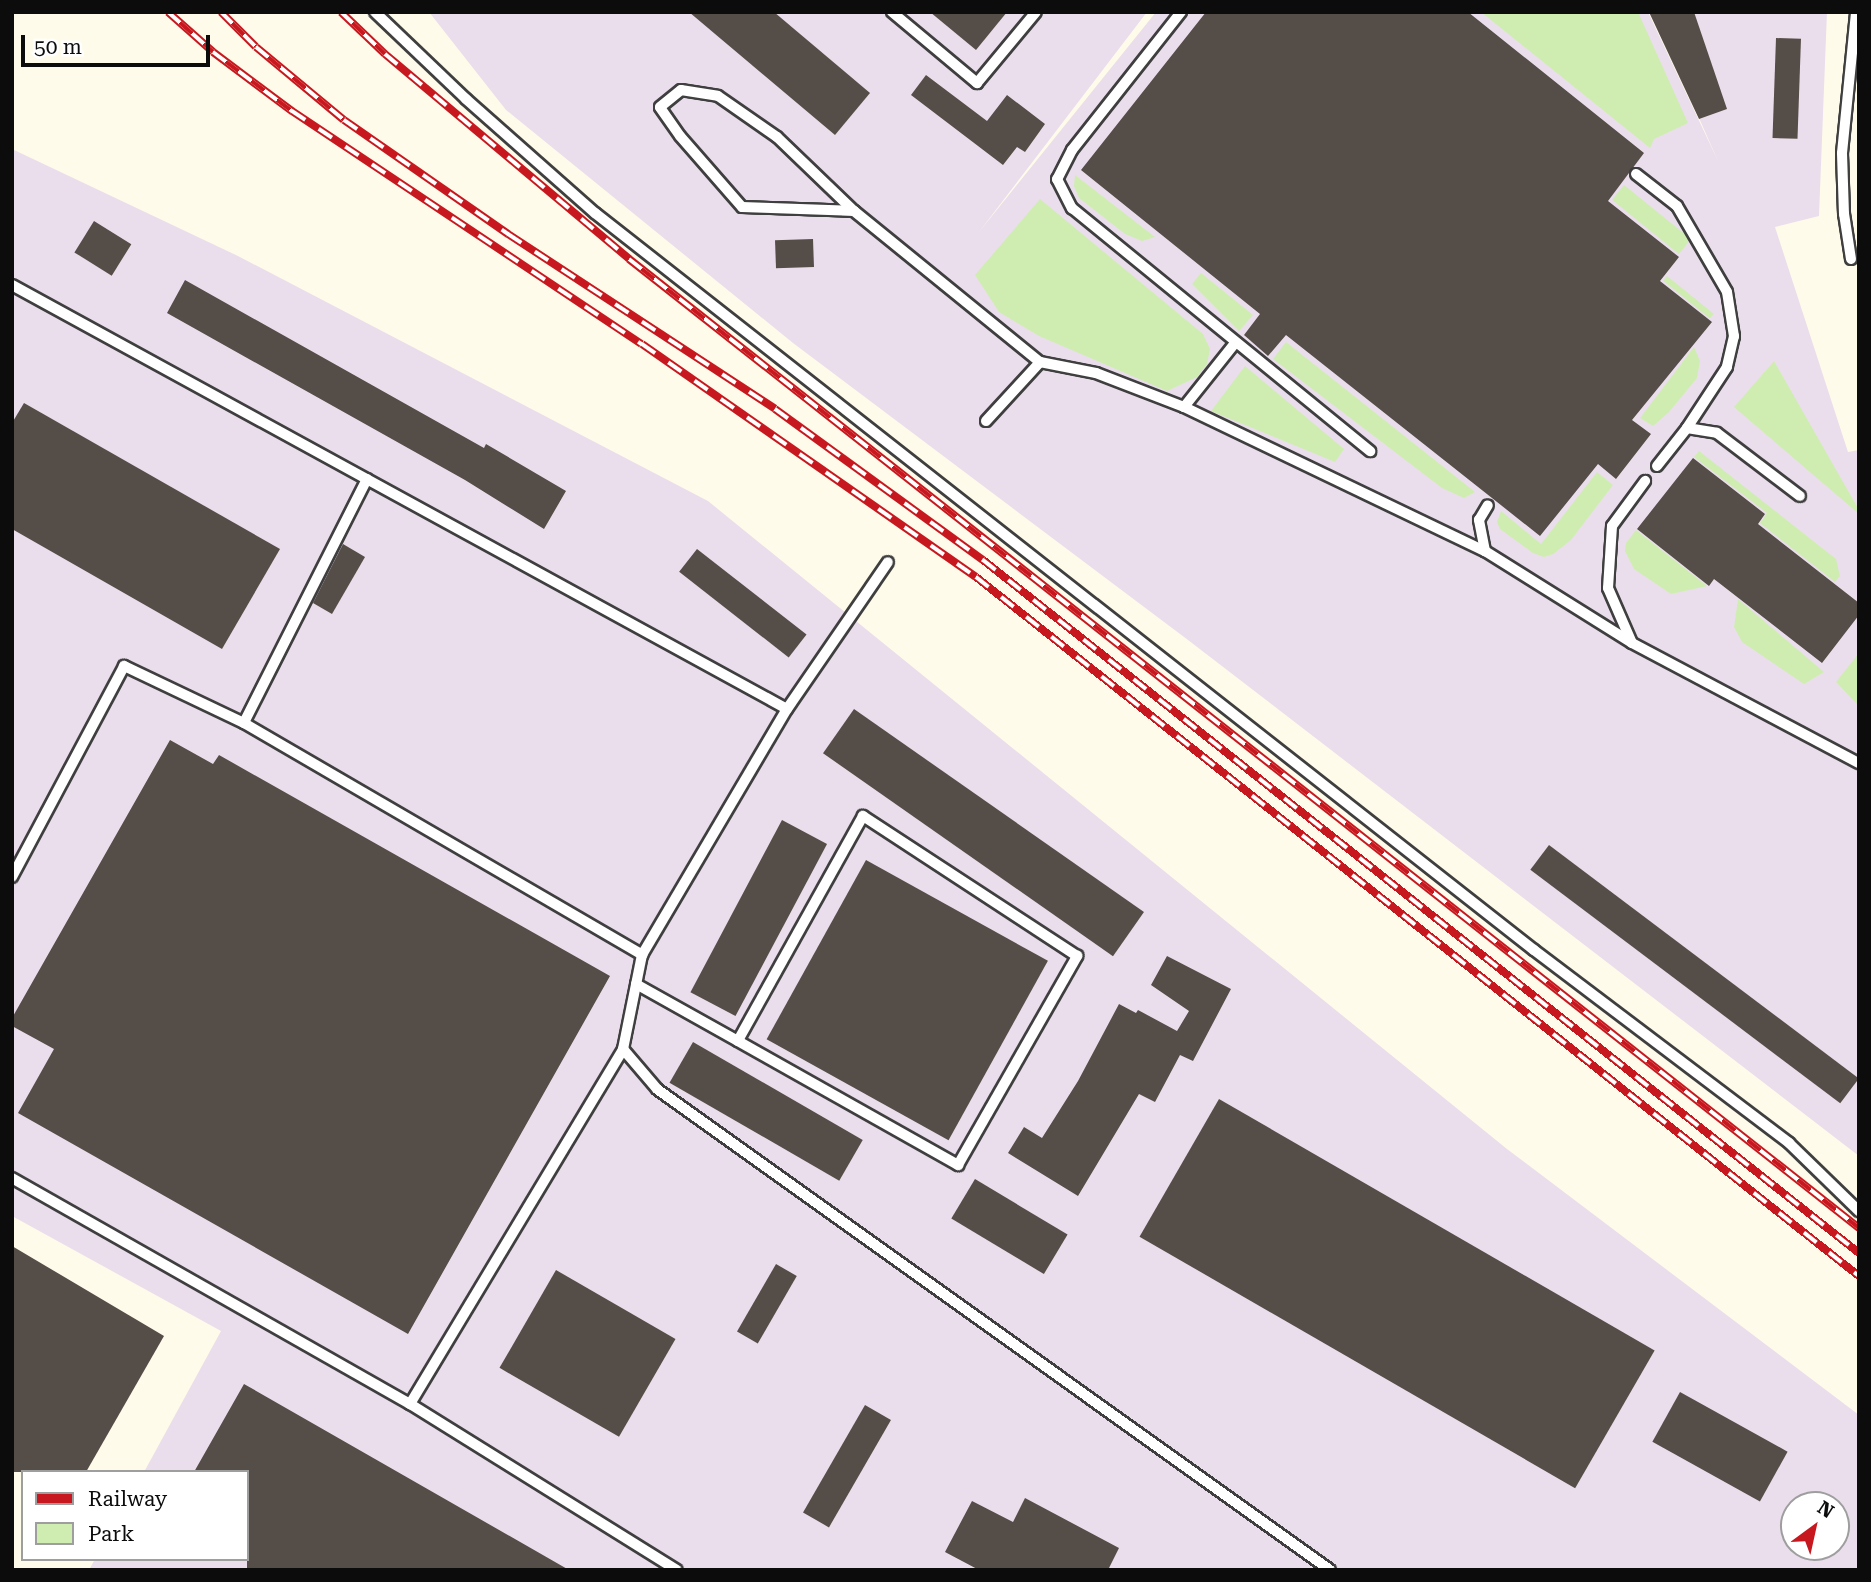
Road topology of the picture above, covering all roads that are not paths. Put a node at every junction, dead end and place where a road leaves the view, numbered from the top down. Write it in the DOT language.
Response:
graph roads {
  1 [pos="375,12"];
  2 [pos="892,12"];
  3 [pos="1037,12"];
  4 [pos="1181,12"];
  5 [pos="1856,12"];
  6 [pos="1636,174"];
  7 [pos="854,211"];
  8 [pos="1851,260"];
  9 [pos="12,285"];
  10 [pos="1235,343"];
  11 [pos="1040,362"];
  12 [pos="1184,407"];
  13 [pos="986,421"];
  14 [pos="1687,428"];
  15 [pos="1370,451"];
  16 [pos="1657,466"];
  17 [pos="367,479"];
  18 [pos="1646,481"];
  19 [pos="1800,496"];
  20 [pos="1489,505"];
  21 [pos="1485,551"];
  22 [pos="888,562"];
  23 [pos="1632,643"];
  24 [pos="787,709"];
  25 [pos="244,723"];
  26 [pos="1859,762"];
  27 [pos="12,877"];
  28 [pos="642,956"];
  29 [pos="636,984"];
  30 [pos="738,1041"];
  31 [pos="623,1049"];
  32 [pos="12,1178"];
  33 [pos="1859,1211"];
  34 [pos="410,1404"];
  35 [pos="677,1570"];
  36 [pos="1330,1570"];
  1 -- 33 [label="lane"];
  2 -- 3 [label="lane"];
  4 -- 10 [label="lane"];
  5 -- 8 [label="lane"];
  6 -- 14 [label="lane"];
  7 -- 7 [label="lane"];
  7 -- 11 [label="lane"];
  9 -- 17 [label="lane"];
  10 -- 12 [label="lane"];
  10 -- 15 [label="lane"];
  11 -- 12 [label="lane"];
  11 -- 13 [label="lane"];
  12 -- 21 [label="lane"];
  14 -- 16 [label="lane"];
  14 -- 19 [label="lane"];
  17 -- 24 [label="lane"];
  17 -- 25 [label="lane"];
  18 -- 23 [label="lane"];
  20 -- 21 [label="lane"];
  21 -- 23 [label="lane"];
  22 -- 24 [label="lane"];
  23 -- 26 [label="lane"];
  24 -- 28 [label="lane"];
  25 -- 27 [label="lane"];
  25 -- 28 [label="lane"];
  28 -- 29 [label="lane"];
  29 -- 30 [label="lane"];
  29 -- 31 [label="lane"];
  30 -- 30 [label="lane"];
  31 -- 34 [label="lane"];
  31 -- 36 [label="lane"];
  32 -- 34 [label="lane"];
  34 -- 35 [label="lane"];
}
